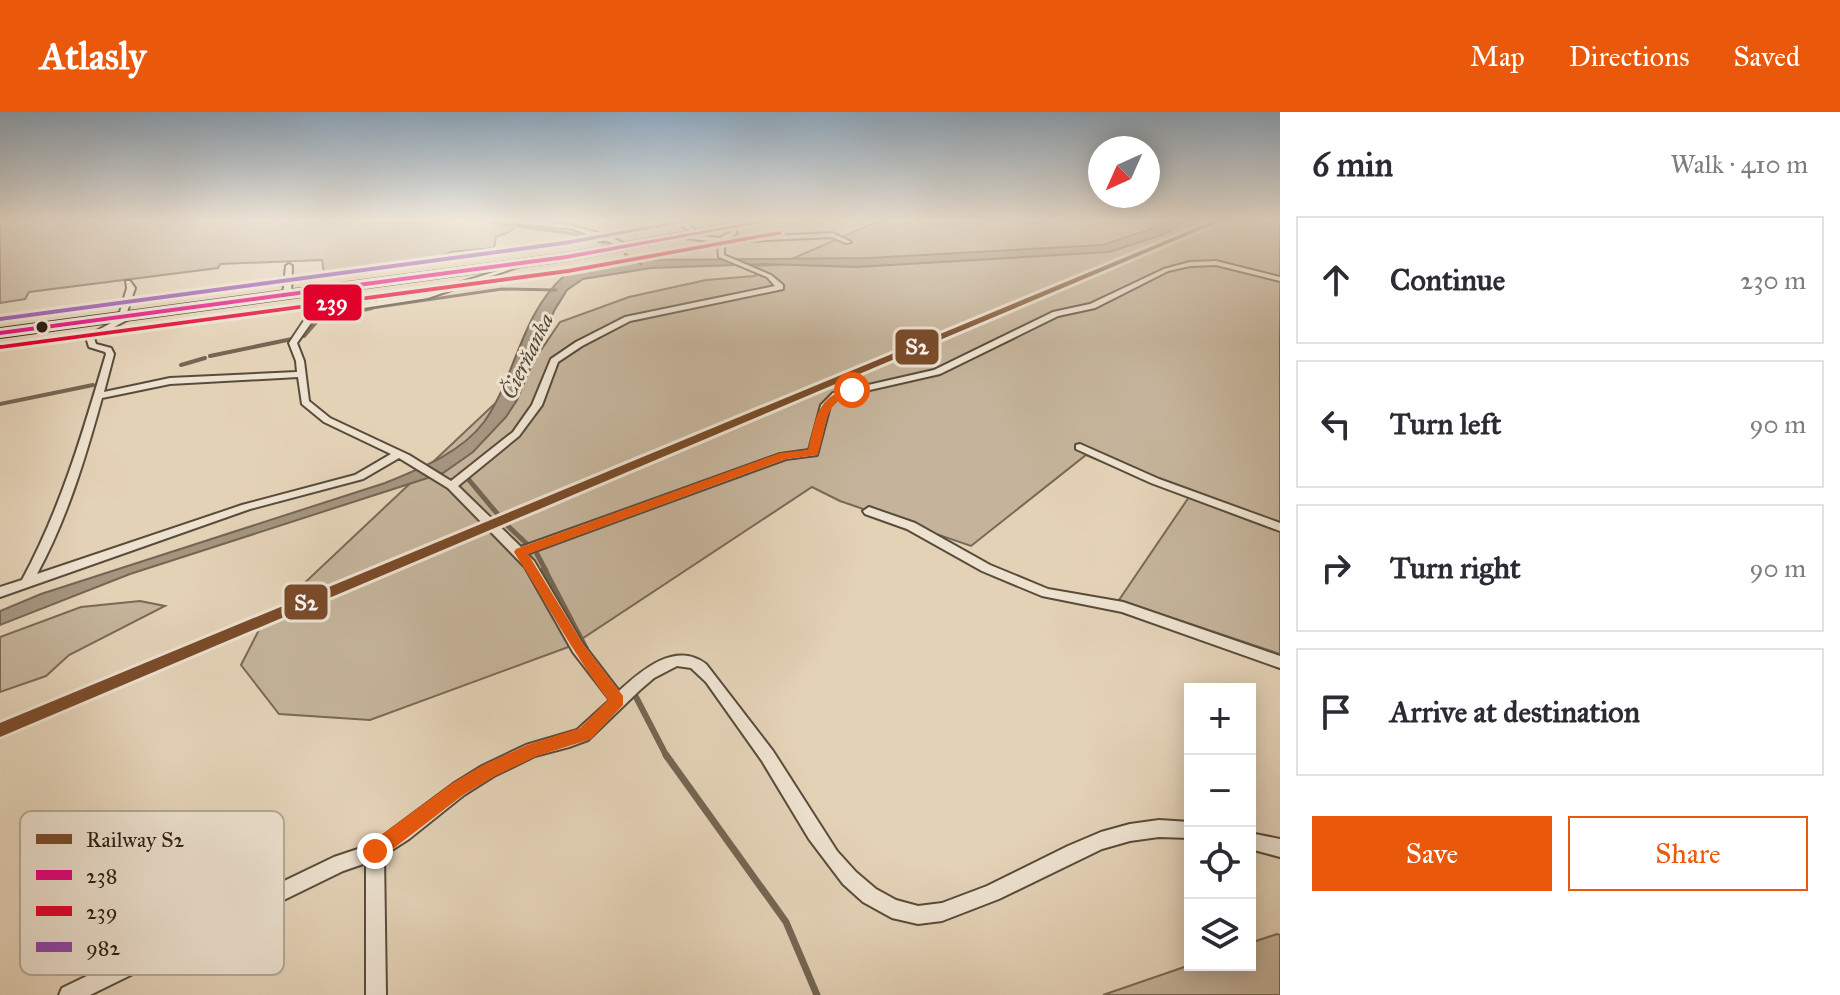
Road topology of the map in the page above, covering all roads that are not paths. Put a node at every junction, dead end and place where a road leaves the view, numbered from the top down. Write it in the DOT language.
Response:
graph roads {
  1 [pos="542,260"];
  2 [pos="730,260"];
  3 [pos="524,263"];
  4 [pos="289,266"];
  5 [pos="1280,278"];
  6 [pos="128,282"];
  7 [pos="287,296"];
  8 [pos="125,317"];
  9 [pos="0,333"];
  10 [pos="302,374"];
  11 [pos="98,396"];
  12 [pos="1080,447"];
  13 [pos="402,455"];
  14 [pos="452,486"];
  15 [pos="869,511"];
  16 [pos="1280,527"];
  17 [pos="520,552"];
  18 [pos="27,582"];
  19 [pos="0,592"];
  20 [pos="1280,662"];
  21 [pos="618,700"];
  22 [pos="1184,830"];
  23 [pos="1256,842"];
  24 [pos="1280,848"];
  25 [pos="375,851"];
  26 [pos="284,890"];
  27 [pos="110,975"];
  28 [pos="69,995"];
  29 [pos="376,995"];
  1 -- 3 [label="main road"];
  2 -- 14 [label="street"];
  3 -- 7 [label="main road"];
  3 -- 10 [label="street"];
  4 -- 7 [label="street"];
  5 -- 17 [label="street"];
  6 -- 8 [label="street"];
  7 -- 8 [label="main road"];
  8 -- 9 [label="main road"];
  8 -- 11 [label="street"];
  10 -- 11 [label="street"];
  10 -- 13 [label="street"];
  11 -- 18 [label="street"];
  12 -- 16 [label="street"];
  13 -- 14 [label="street"];
  13 -- 18 [label="street"];
  14 -- 17 [label="street"];
  15 -- 20 [label="street"];
  17 -- 21 [label="street"];
  18 -- 19 [label="street"];
  21 -- 22 [label="street"];
  21 -- 25 [label="street"];
  23 -- 24 [label="street"];
  25 -- 26 [label="street"];
  25 -- 29 [label="street"];
  27 -- 28 [label="street"];
}
